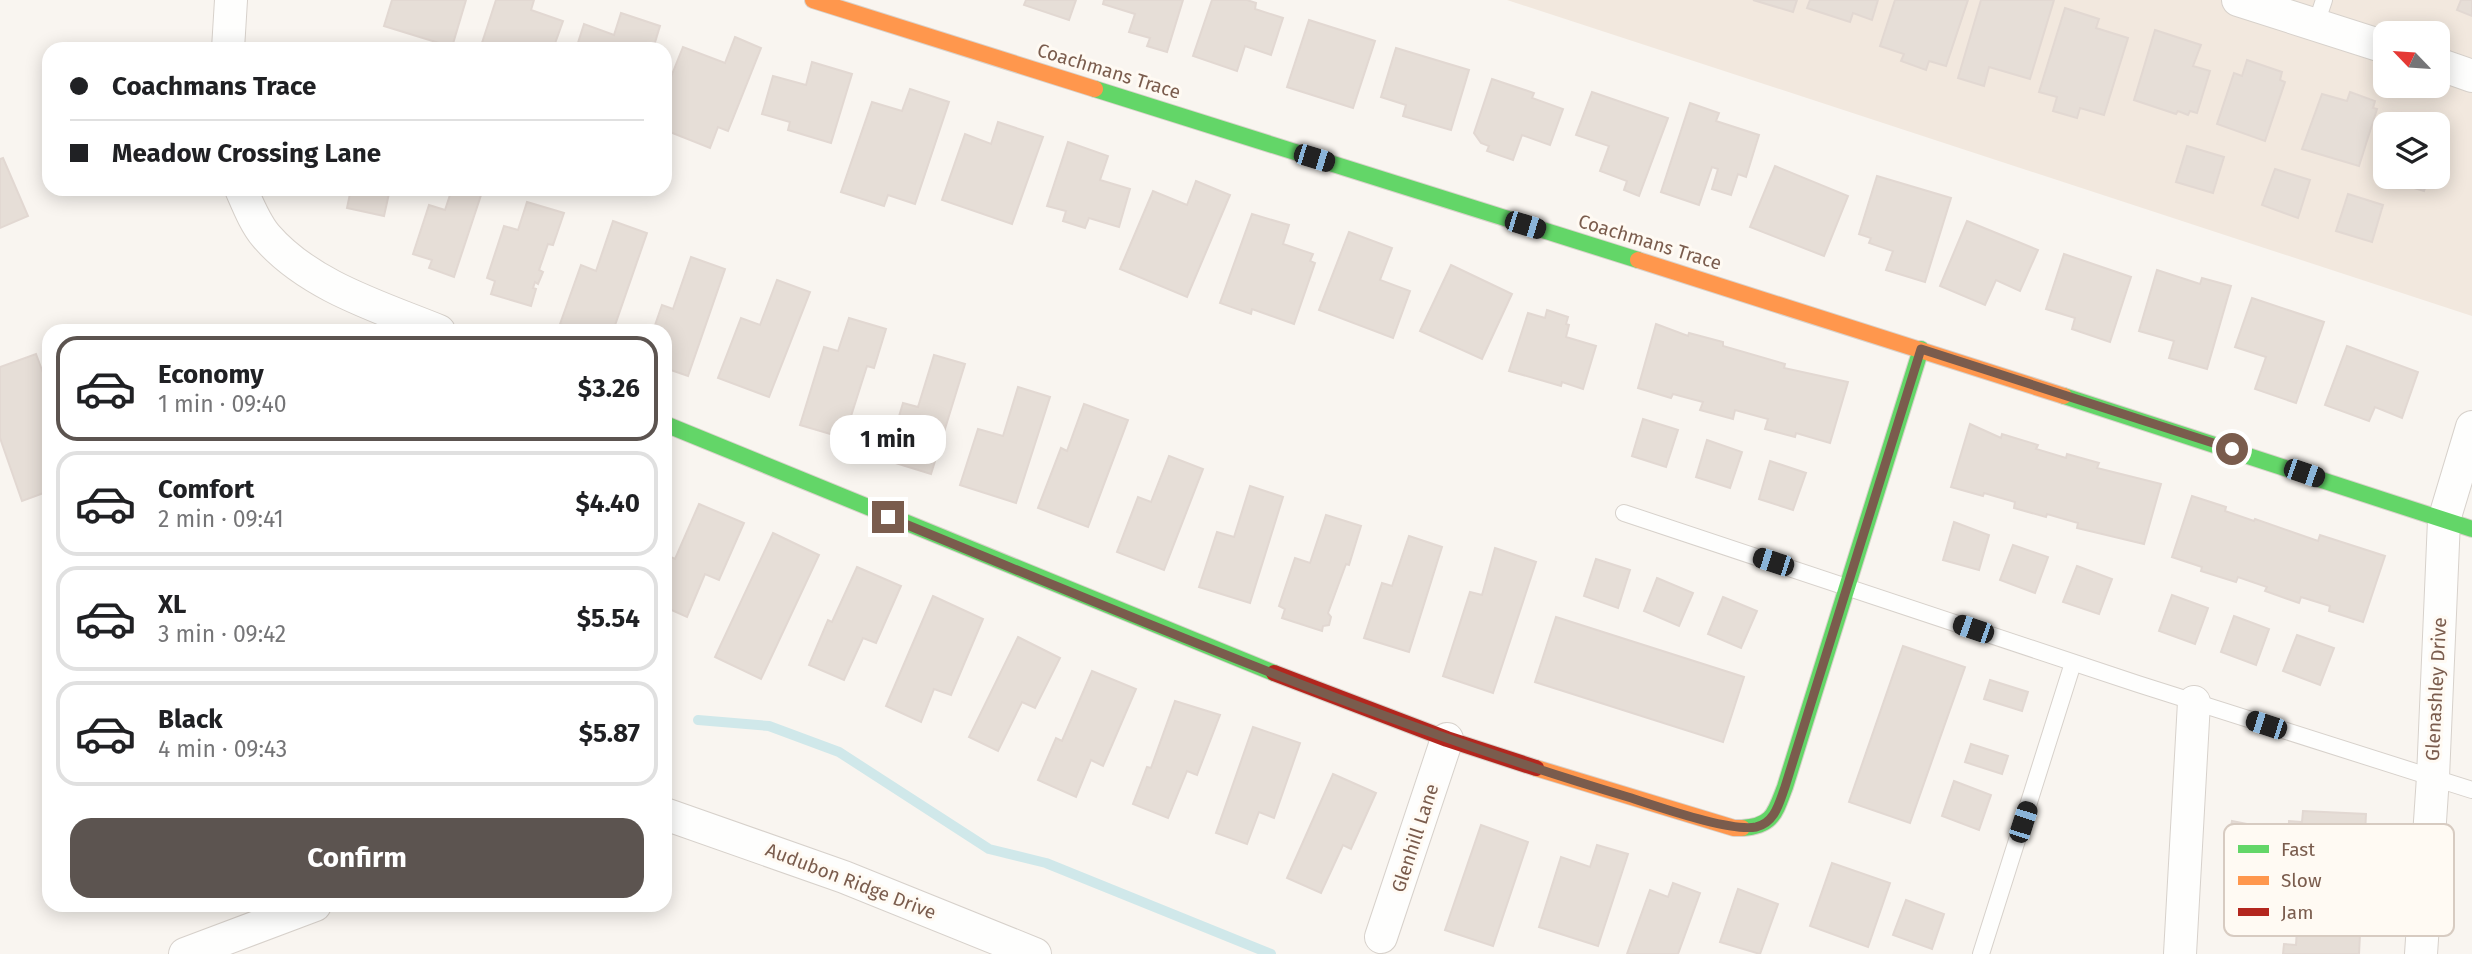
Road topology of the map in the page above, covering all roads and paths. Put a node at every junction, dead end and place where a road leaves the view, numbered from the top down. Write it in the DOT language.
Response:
graph roads {
  1 [pos="231,0"];
  2 [pos="813,0"];
  3 [pos="2238,0"];
  4 [pos="2320,12"];
  5 [pos="2373,41"];
  6 [pos="228,42"];
  7 [pos="2450,68"];
  8 [pos="2472,76"];
  9 [pos="245,196"];
  10 [pos="423,324"];
  11 [pos="1921,349"];
  12 [pos="672,427"];
  13 [pos="2472,428"];
  14 [pos="1624,513"];
  15 [pos="2458,525"];
  16 [pos="1847,586"];
  17 [pos="2073,663"];
  18 [pos="2194,702"];
  19 [pos="1447,739"];
  20 [pos="2432,777"];
  21 [pos="2472,790"];
  22 [pos="672,816"];
  23 [pos="2429,824"];
  24 [pos="296,912"];
  25 [pos="2422,936"];
  26 [pos="1381,937"];
  27 [pos="185,954"];
  28 [pos="1035,954"];
  29 [pos="1981,954"];
  30 [pos="2180,954"];
  31 [pos="2421,954"];
  1 -- 6 [label="street"];
  2 -- 11 [label="street, Coachmans Trace"];
  3 -- 4 [label="street"];
  4 -- 5 [label="street"];
  7 -- 8 [label="street"];
  9 -- 10 [label="street"];
  11 -- 15 [label="street, Coachmans Trace"];
  11 -- 16 [label="street"];
  12 -- 19 [label="street"];
  13 -- 15 [label="street, Glenashley Drive"];
  14 -- 16 [label="lane"];
  15 -- 20 [label="street, Glenashley Drive"];
  16 -- 17 [label="lane"];
  16 -- 19 [label="street"];
  17 -- 18 [label="lane"];
  17 -- 29 [label="lane"];
  18 -- 20 [label="lane"];
  18 -- 30 [label="street"];
  19 -- 26 [label="street, Glenhill Lane"];
  20 -- 21 [label="lane"];
  20 -- 23 [label="street, Glenashley Drive"];
  22 -- 28 [label="street, Audubon Ridge Drive"];
  24 -- 27 [label="street"];
  25 -- 31 [label="street, Glenashley Drive"];
}
